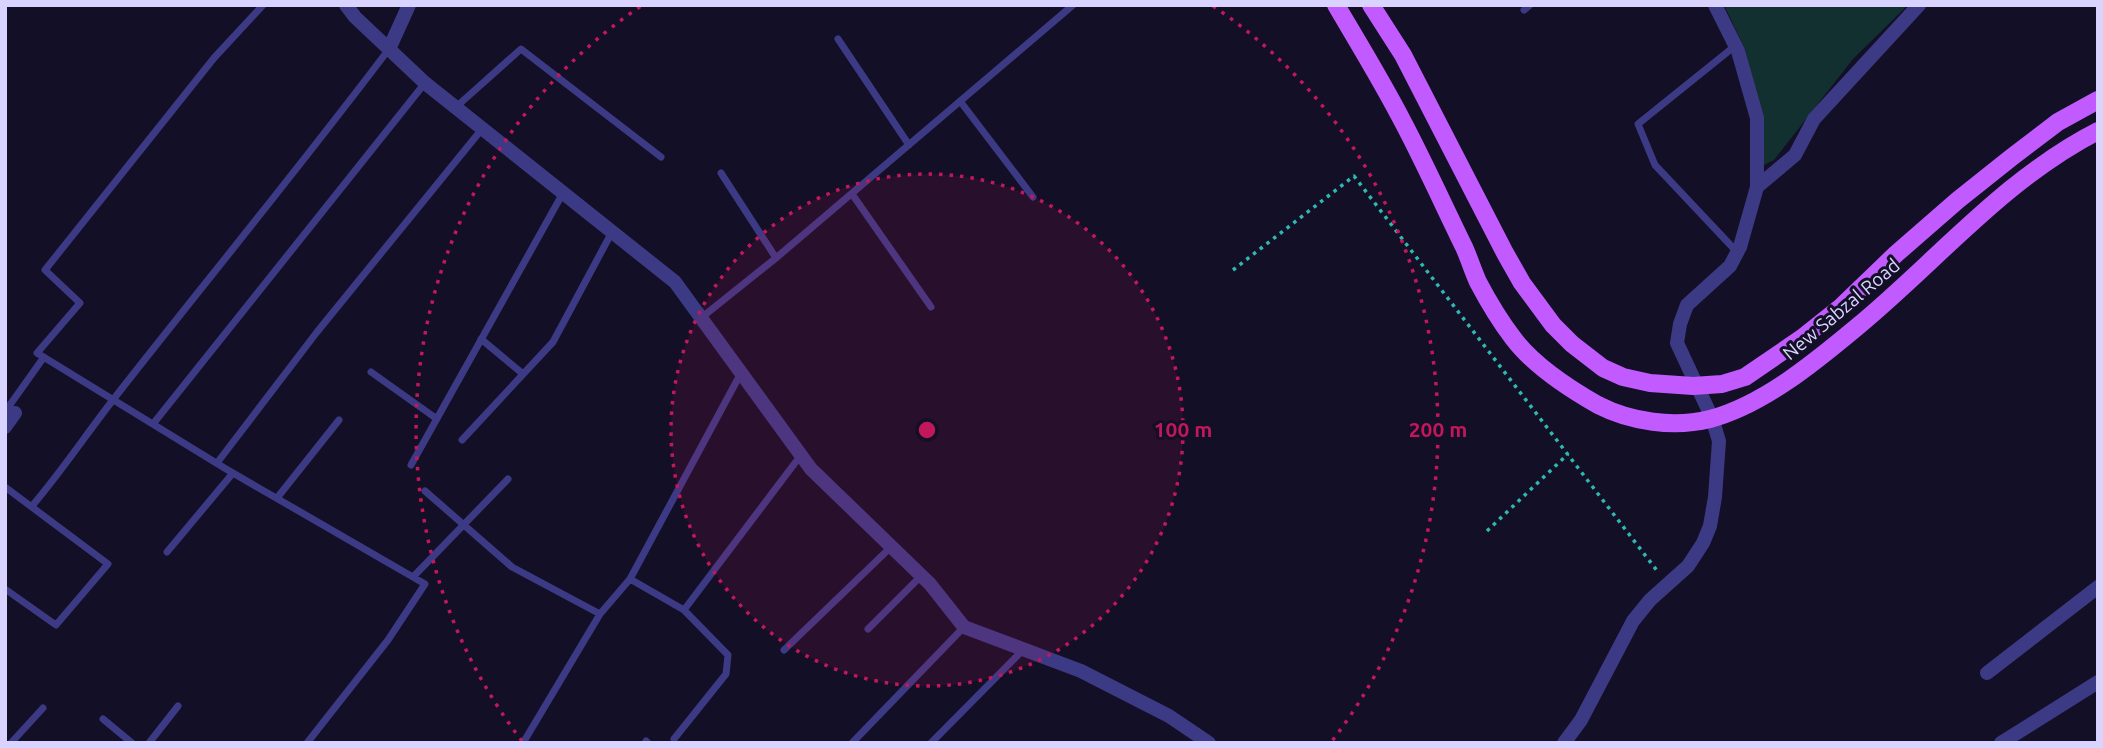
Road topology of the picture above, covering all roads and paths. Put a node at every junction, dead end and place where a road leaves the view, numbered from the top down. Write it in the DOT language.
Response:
graph roads {
  1 [pos="263,5"];
  2 [pos="346,5"];
  3 [pos="409,5"];
  4 [pos="1073,5"];
  5 [pos="1336,5"];
  6 [pos="1371,5"];
  7 [pos="1715,5"];
  8 [pos="1919,5"];
  9 [pos="838,39"];
  10 [pos="1735,46"];
  11 [pos="389,49"];
  12 [pos="425,83"];
  13 [pos="2098,100"];
  14 [pos="960,102"];
  15 [pos="456,107"];
  16 [pos="482,129"];
  17 [pos="2098,131"];
  18 [pos="909,145"];
  19 [pos="661,157"];
  20 [pos="721,173"];
  21 [pos="1757,187"];
  22 [pos="563,193"];
  23 [pos="852,194"];
  24 [pos="1033,197"];
  25 [pos="612,232"];
  26 [pos="1737,252"];
  27 [pos="776,258"];
  28 [pos="1233,270"];
  29 [pos="931,307"];
  30 [pos="701,318"];
  31 [pos="481,339"];
  32 [pos="44,357"];
  33 [pos="371,372"];
  34 [pos="741,373"];
  35 [pos="523,374"];
  36 [pos="1695,386"];
  37 [pos="114,399"];
  38 [pos="9,410"];
  39 [pos="1712,418"];
  40 [pos="437,419"];
  41 [pos="339,420"];
  42 [pos="153,424"];
  43 [pos="5,427"];
  44 [pos="462,440"];
  45 [pos="1568,454"];
  46 [pos="801,455"];
  47 [pos="216,463"];
  48 [pos="411,465"];
  49 [pos="233,473"];
  50 [pos="508,479"];
  51 [pos="5,487"];
  52 [pos="425,491"];
  53 [pos="277,498"];
  54 [pos="32,506"];
  55 [pos="463,525"];
  56 [pos="1487,531"];
  57 [pos="891,547"];
  58 [pos="167,552"];
  59 [pos="921,575"];
  60 [pos="413,577"];
  61 [pos="630,579"];
  62 [pos="1668,585"];
  63 [pos="2098,587"];
  64 [pos="5,589"];
  65 [pos="684,610"];
  66 [pos="600,614"];
  67 [pos="964,627"];
  68 [pos="868,629"];
  69 [pos="784,650"];
  70 [pos="1024,650"];
  71 [pos="1987,673"];
  72 [pos="2098,682"];
  73 [pos="178,706"];
  74 [pos="43,708"];
  75 [pos="103,719"];
  76 [pos="674,738"];
  77 [pos="1207,742"];
  78 [pos="11,743"];
  79 [pos="132,743"];
  80 [pos="149,743"];
  81 [pos="307,743"];
  82 [pos="523,743"];
  83 [pos="852,743"];
  84 [pos="931,743"];
  85 [pos="1564,743"];
  86 [pos="2001,743"];
  1 -- 32 [label="lane"];
  2 -- 11 [label="street"];
  3 -- 11 [label="street"];
  4 -- 14 [label="lane"];
  5 -- 39 [label="main road, New Sabzal Road"];
  6 -- 36 [label="main road, New Sabzal Road"];
  7 -- 10 [label="street"];
  8 -- 21 [label="street"];
  9 -- 18 [label="lane"];
  10 -- 21 [label="street"];
  10 -- 26 [label="lane"];
  11 -- 12 [label="street"];
  11 -- 37 [label="lane"];
  12 -- 15 [label="street"];
  12 -- 42 [label="lane"];
  13 -- 36 [label="main road, New Sabzal Road"];
  14 -- 18 [label="lane"];
  14 -- 24 [label="lane"];
  15 -- 16 [label="street"];
  15 -- 19 [label="lane"];
  16 -- 22 [label="street"];
  16 -- 47 [label="lane"];
  17 -- 39 [label="main road, New Sabzal Road"];
  18 -- 23 [label="lane"];
  20 -- 27 [label="lane"];
  21 -- 26 [label="street"];
  22 -- 25 [label="street"];
  22 -- 31 [label="lane"];
  23 -- 27 [label="lane"];
  23 -- 29 [label="lane"];
  25 -- 30 [label="street"];
  25 -- 35 [label="lane"];
  26 -- 36 [label="street"];
  27 -- 30 [label="lane"];
  28 -- 45 [label="path"];
  30 -- 34 [label="street"];
  31 -- 35 [label="lane"];
  31 -- 40 [label="lane"];
  32 -- 37 [label="lane"];
  32 -- 38 [label="lane"];
  33 -- 40 [label="lane"];
  34 -- 46 [label="street"];
  34 -- 61 [label="lane"];
  35 -- 44 [label="lane"];
  36 -- 39 [label="street"];
  37 -- 42 [label="lane"];
  37 -- 54 [label="lane"];
  38 -- 43 [label="street"];
  39 -- 62 [label="street"];
  40 -- 48 [label="lane"];
  41 -- 53 [label="lane"];
  42 -- 47 [label="lane"];
  45 -- 56 [label="path"];
  45 -- 62 [label="path"];
  46 -- 57 [label="street"];
  46 -- 65 [label="lane"];
  47 -- 49 [label="lane"];
  49 -- 53 [label="lane"];
  49 -- 58 [label="lane"];
  50 -- 55 [label="lane"];
  51 -- 54 [label="lane"];
  52 -- 55 [label="lane"];
  53 -- 60 [label="lane"];
  54 -- 64 [label="lane"];
  55 -- 60 [label="lane"];
  55 -- 66 [label="lane"];
  57 -- 59 [label="street"];
  57 -- 69 [label="lane"];
  59 -- 67 [label="street"];
  59 -- 68 [label="lane"];
  60 -- 81 [label="lane"];
  61 -- 65 [label="lane"];
  61 -- 66 [label="lane"];
  62 -- 85 [label="street"];
  63 -- 71 [label="street"];
  65 -- 76 [label="lane"];
  66 -- 82 [label="lane"];
  67 -- 70 [label="street"];
  67 -- 83 [label="lane"];
  70 -- 77 [label="street"];
  70 -- 84 [label="lane"];
  72 -- 86 [label="street"];
  73 -- 80 [label="lane"];
  74 -- 78 [label="lane"];
  75 -- 79 [label="lane"];
}
